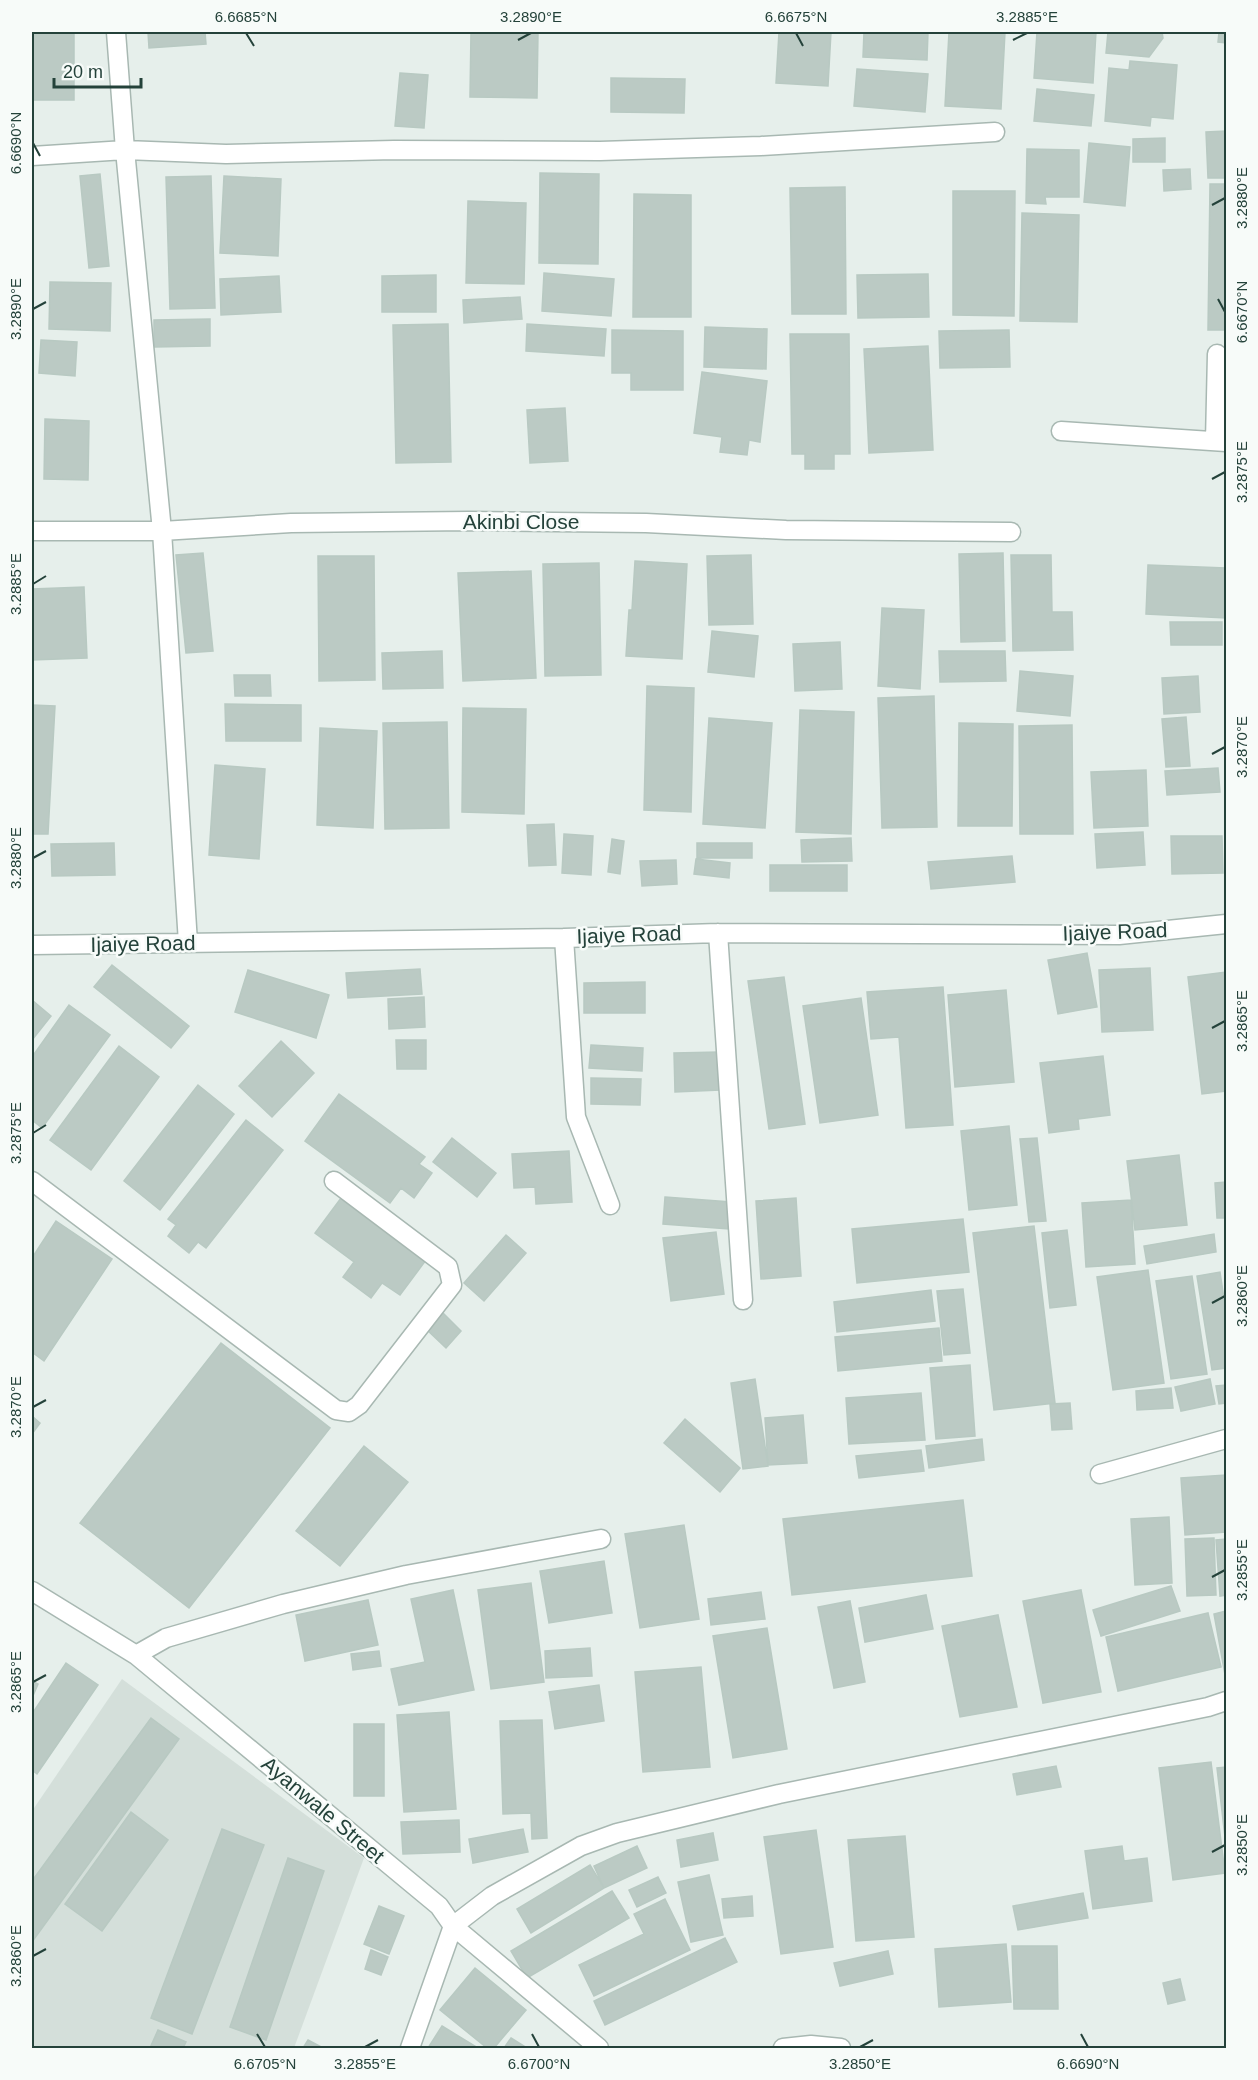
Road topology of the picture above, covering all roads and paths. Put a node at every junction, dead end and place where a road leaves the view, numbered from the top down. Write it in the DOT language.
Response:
graph roads {
  1 [pos="116,32"];
  2 [pos="995,132"];
  3 [pos="125,150"];
  4 [pos="32,156"];
  5 [pos="1217,354"];
  6 [pos="1061,431"];
  7 [pos="1221,442"];
  8 [pos="32,531"];
  9 [pos="162,531"];
  10 [pos="1011,532"];
  11 [pos="1227,924"];
  12 [pos="718,933"];
  13 [pos="564,938"];
  14 [pos="188,943"];
  15 [pos="32,945"];
  16 [pos="32,1181"];
  17 [pos="334,1181"];
  18 [pos="610,1205"];
  19 [pos="743,1300"];
  20 [pos="1227,1439"];
  21 [pos="1100,1474"];
  22 [pos="601,1539"];
  23 [pos="32,1591"];
  24 [pos="135,1655"];
  25 [pos="1227,1701"];
  26 [pos="453,1926"];
  27 [pos="410,2049"];
  28 [pos="599,2049"];
  29 [pos="783,2049"];
  30 [pos="841,2049"];
  1 -- 3 [label="street"];
  2 -- 3 [label="street"];
  3 -- 4 [label="street"];
  3 -- 9 [label="street"];
  5 -- 7 [label="street"];
  6 -- 7 [label="street"];
  8 -- 9 [label="street, Akinbi Close"];
  9 -- 10 [label="street, Akinbi Close"];
  9 -- 14 [label="street"];
  11 -- 12 [label="street, Ijaiye Road"];
  12 -- 13 [label="street, Ijaiye Road"];
  12 -- 19 [label="street"];
  13 -- 14 [label="street, Ijaiye Road"];
  13 -- 18 [label="street"];
  14 -- 15 [label="street, Ijaiye Road"];
  16 -- 17 [label="street"];
  20 -- 21 [label="street"];
  22 -- 24 [label="street"];
  23 -- 24 [label="street, Ayanwale Street"];
  24 -- 26 [label="street, Ayanwale Street"];
  25 -- 26 [label="street"];
  26 -- 27 [label="street"];
  26 -- 28 [label="street, Ayanwale Street"];
  29 -- 30 [label="street"];
}
